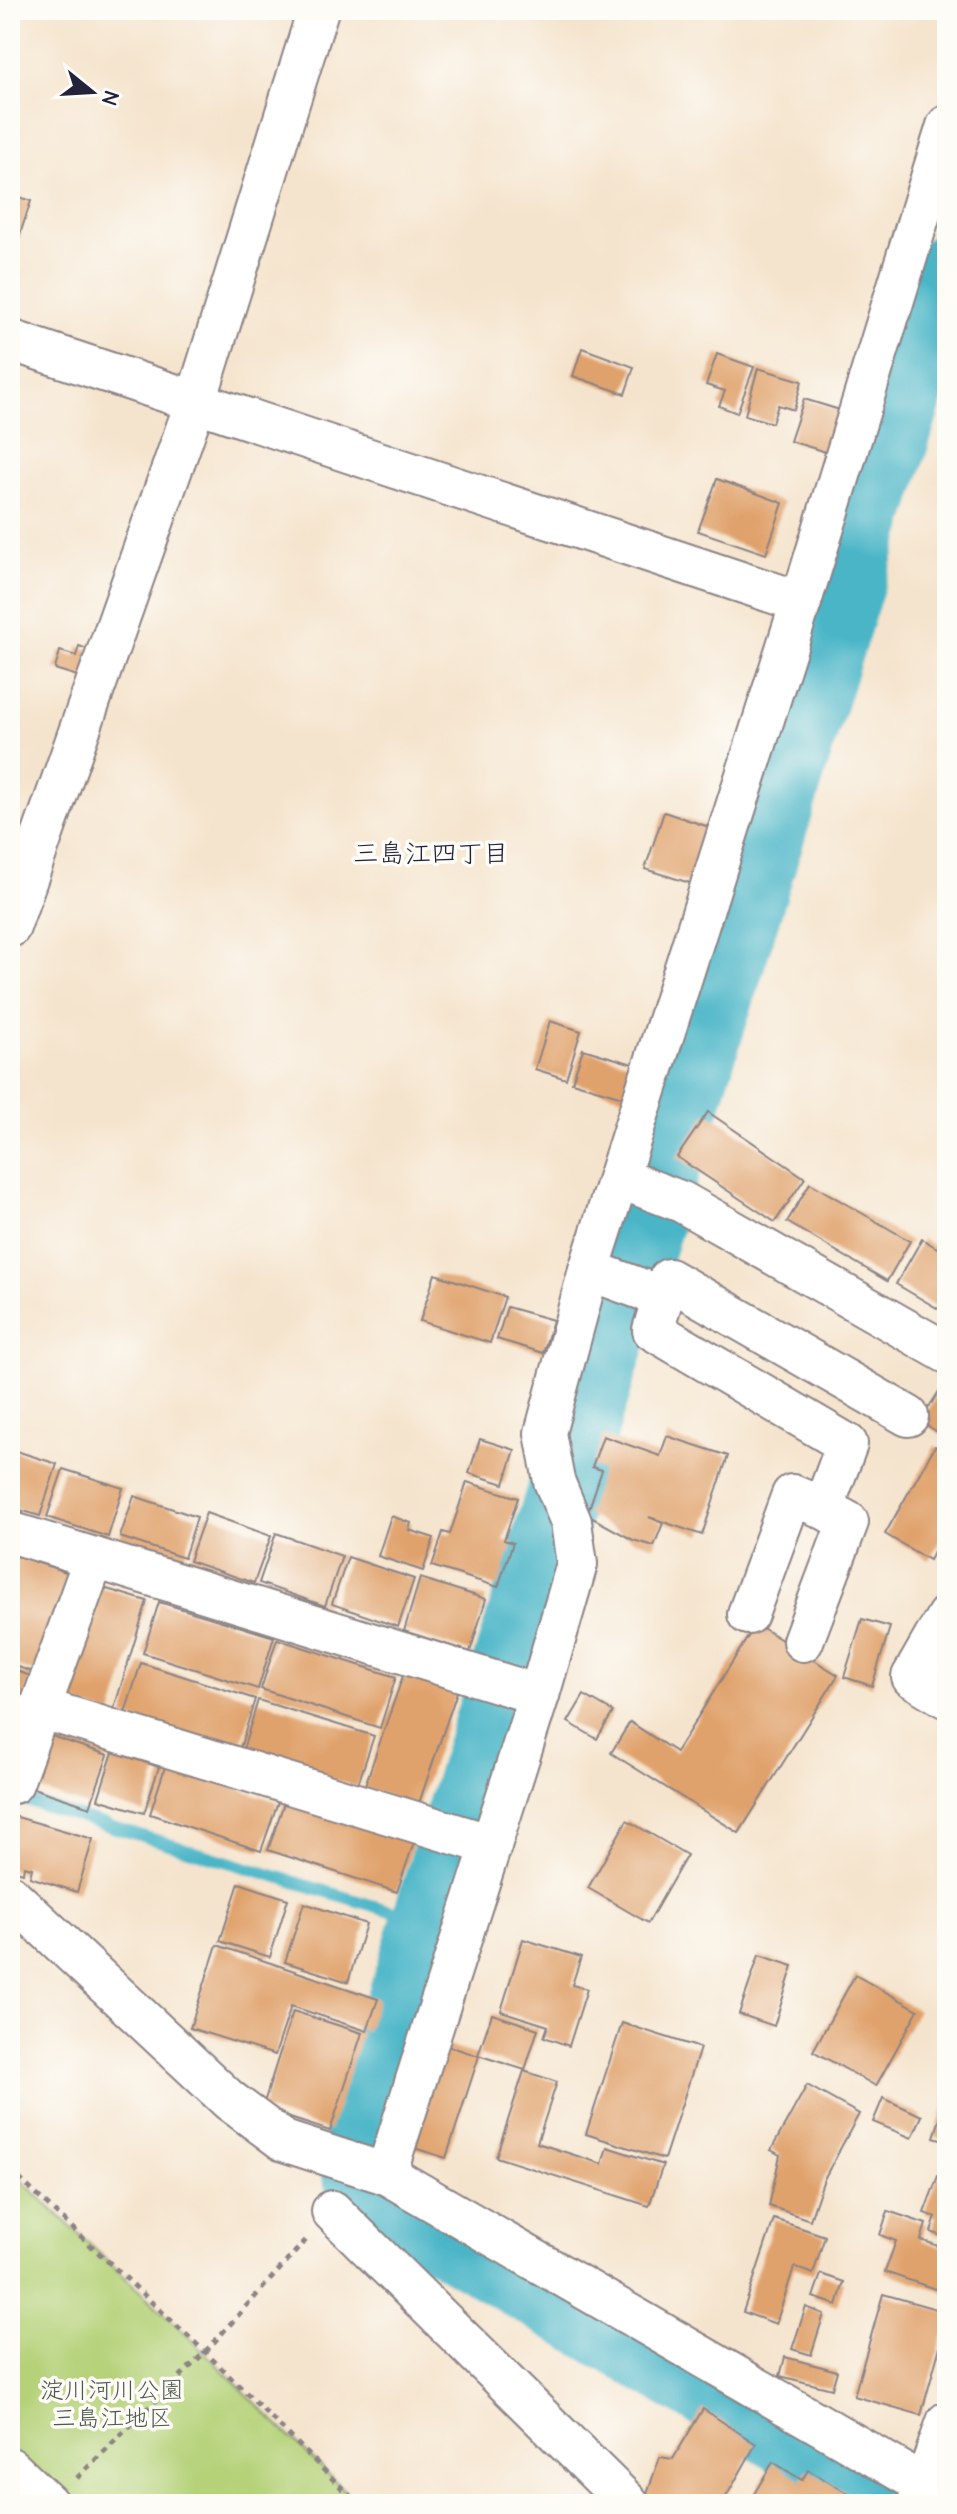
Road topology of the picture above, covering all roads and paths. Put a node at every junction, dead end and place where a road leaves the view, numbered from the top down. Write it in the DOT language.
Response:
graph roads {
  1 [pos="318,10"];
  2 [pos="947,126"];
  3 [pos="10,340"];
  4 [pos="196,401"];
  5 [pos="801,602"];
  6 [pos="10,927"];
  7 [pos="619,1178"];
  8 [pos="589,1270"];
  9 [pos="663,1297"];
  10 [pos="947,1353"];
  11 [pos="908,1416"];
  12 [pos="823,1508"];
  13 [pos="10,1532"];
  14 [pos="94,1558"];
  15 [pos="748,1614"];
  16 [pos="947,1616"];
  17 [pos="803,1641"];
  18 [pos="539,1695"];
  19 [pos="947,1698"];
  20 [pos="40,1708"];
  21 [pos="13,1783"];
  22 [pos="491,1845"];
  23 [pos="10,1895"];
  24 [pos="10,2170"];
  25 [pos="386,2174"];
  26 [pos="332,2211"];
  27 [pos="205,2352"];
  28 [pos="947,2422"];
  29 [pos="10,2468"];
  30 [pos="60,2493"];
  31 [pos="930,2496"];
  32 [pos="358,2504"];
  33 [pos="629,2504"];
  1 -- 4 [label="street"];
  2 -- 5 [label="street"];
  3 -- 4 [label="street"];
  4 -- 5 [label="street"];
  4 -- 6 [label="street"];
  5 -- 7 [label="street"];
  7 -- 8 [label="street"];
  7 -- 10 [label="street"];
  8 -- 9 [label="street"];
  8 -- 18 [label="street"];
  9 -- 11 [label="street"];
  9 -- 12 [label="street"];
  12 -- 15 [label="street"];
  12 -- 17 [label="street"];
  13 -- 14 [label="street"];
  14 -- 18 [label="street"];
  14 -- 20 [label="street"];
  16 -- 19 [label="street"];
  18 -- 22 [label="street"];
  20 -- 21 [label="street"];
  20 -- 22 [label="street"];
  22 -- 25 [label="street"];
  23 -- 25 [label="street"];
  24 -- 27 [label="path"];
  25 -- 31 [label="street"];
  26 -- 27 [label="path"];
  26 -- 33 [label="street"];
  27 -- 30 [label="path"];
  27 -- 32 [label="path"];
  28 -- 31 [label="street"];
  29 -- 30 [label="street"];
}
